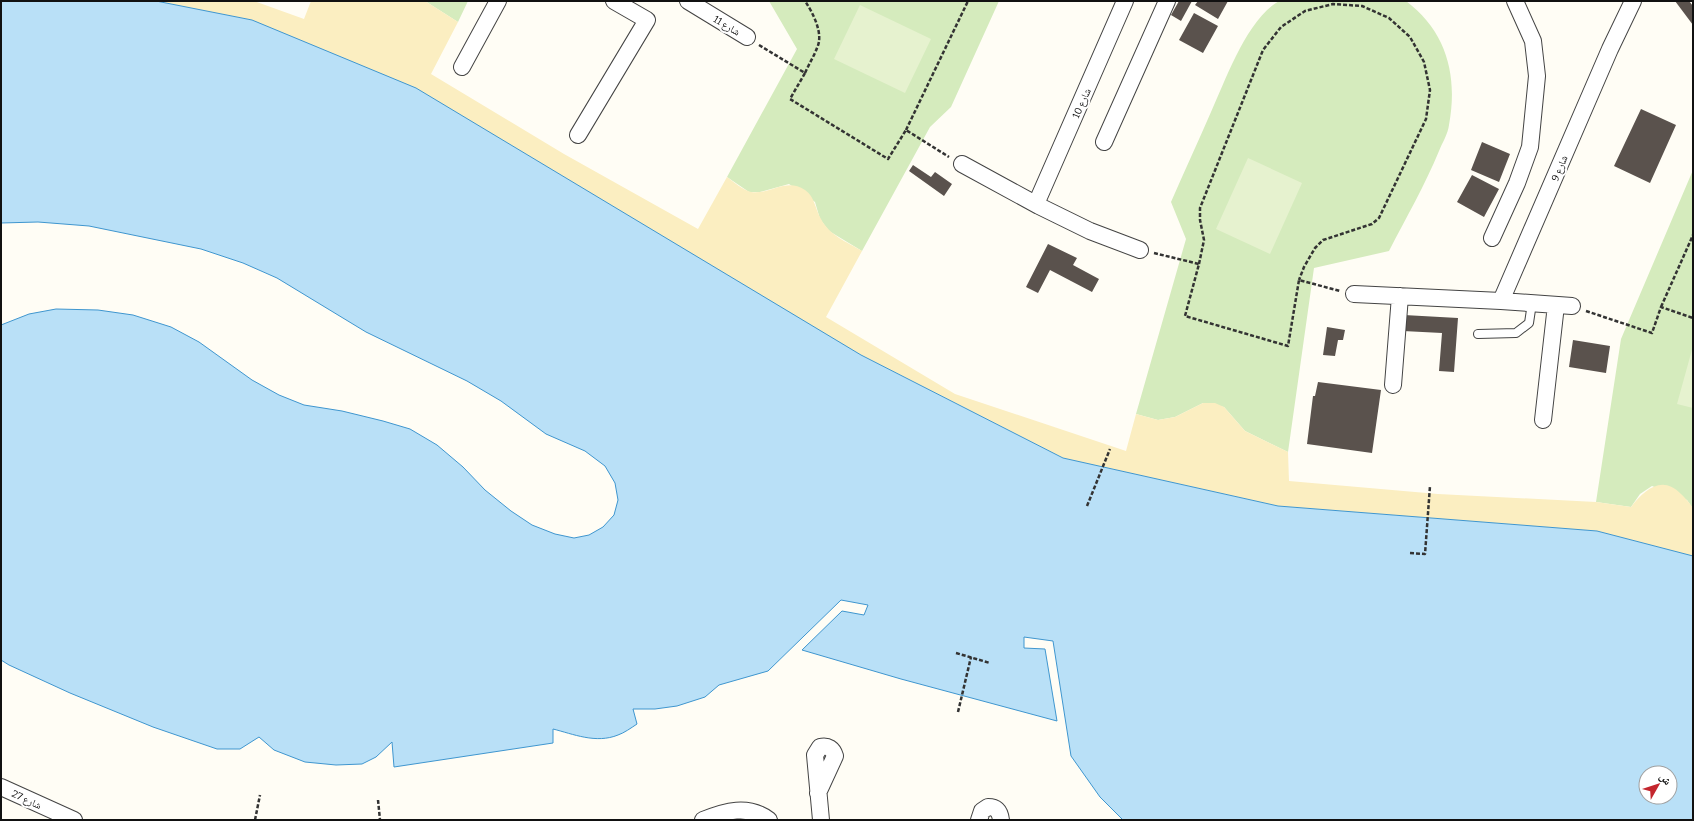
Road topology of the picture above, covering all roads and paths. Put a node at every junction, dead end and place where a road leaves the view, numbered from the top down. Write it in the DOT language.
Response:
graph roads {
  1 [pos="498,1"];
  2 [pos="614,1"];
  3 [pos="688,1"];
  4 [pos="805,1"];
  5 [pos="968,1"];
  6 [pos="1125,1"];
  7 [pos="1167,1"];
  8 [pos="1515,1"];
  9 [pos="1620,1"];
  10 [pos="1633,1"];
  11 [pos="1616,36"];
  12 [pos="747,37"];
  13 [pos="462,67"];
  14 [pos="805,73"];
  15 [pos="906,130"];
  16 [pos="578,135"];
  17 [pos="1104,142"];
  18 [pos="962,164"];
  19 [pos="1036,204"];
  20 [pos="1693,235"];
  21 [pos="1492,238"];
  22 [pos="1140,250"];
  23 [pos="1199,264"];
  24 [pos="1299,280"];
  25 [pos="1354,294"];
  26 [pos="1400,296"];
  27 [pos="1501,300"];
  28 [pos="1532,303"];
  29 [pos="1564,305"];
  30 [pos="1661,307"];
  31 [pos="1693,318"];
  32 [pos="1478,334"];
  33 [pos="1393,385"];
  34 [pos="1542,420"];
  35 [pos="1110,448"];
  36 [pos="1430,486"];
  37 [pos="1087,506"];
  38 [pos="1410,553"];
  39 [pos="956,653"];
  40 [pos="971,657"];
  41 [pos="990,663"];
  42 [pos="958,712"];
  43 [pos="1,787"];
  44 [pos="818,794"];
  45 [pos="260,795"];
  46 [pos="378,800"];
  47 [pos="74,820"];
  48 [pos="256,820"];
  49 [pos="380,820"];
  50 [pos="703,820"];
  51 [pos="769,820"];
  52 [pos="821,820"];
  53 [pos="979,820"];
  54 [pos="1000,820"];
  1 -- 13 [label="street"];
  2 -- 16 [label="street"];
  3 -- 12 [label="street, شارع 11"];
  4 -- 14 [label="path"];
  5 -- 15 [label="path"];
  6 -- 19 [label="street, شارع 10"];
  7 -- 17 [label="street"];
  8 -- 21 [label="street"];
  9 -- 11 [label="street, شارع 9"];
  10 -- 11 [label="street, شارع 9"];
  11 -- 27 [label="street, شارع 9"];
  12 -- 14 [label="path"];
  14 -- 15 [label="path"];
  15 -- 18 [label="path"];
  18 -- 19 [label="street"];
  19 -- 22 [label="street"];
  20 -- 30 [label="path"];
  22 -- 23 [label="path"];
  23 -- 24 [label="path"];
  23 -- 24 [label="path"];
  24 -- 25 [label="path"];
  25 -- 26 [label="street"];
  26 -- 27 [label="street"];
  26 -- 33 [label="street"];
  27 -- 28 [label="street"];
  28 -- 29 [label="street"];
  28 -- 32 [label="lane"];
  29 -- 30 [label="path"];
  29 -- 34 [label="street"];
  30 -- 31 [label="path"];
  35 -- 37 [label="path"];
  36 -- 38 [label="path"];
  39 -- 41 [label="path"];
  40 -- 42 [label="path"];
  43 -- 47 [label="street, شارع 27"];
  44 -- 52 [label="street"];
  45 -- 48 [label="path"];
  46 -- 49 [label="path"];
  50 -- 51 [label="street"];
  53 -- 54 [label="street"];
}
